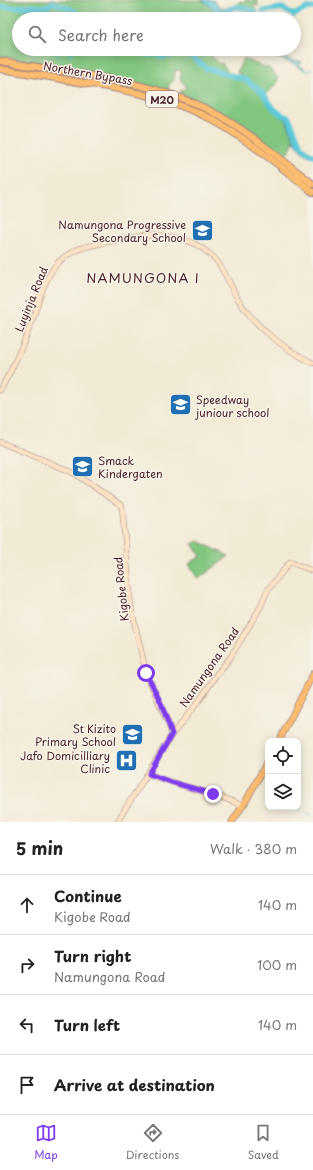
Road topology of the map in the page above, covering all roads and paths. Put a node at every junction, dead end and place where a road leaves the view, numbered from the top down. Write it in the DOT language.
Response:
graph roads {
  1 [pos="0,61"];
  2 [pos="0,68"];
  3 [pos="284,162"];
  4 [pos="313,179"];
  5 [pos="302,184"];
  6 [pos="313,184"];
  7 [pos="313,192"];
  8 [pos="313,196"];
  9 [pos="313,363"];
  10 [pos="0,390"];
  11 [pos="0,442"];
  12 [pos="313,571"];
  13 [pos="313,674"];
  14 [pos="170,736"];
  15 [pos="281,738"];
  16 [pos="265,766"];
  17 [pos="149,774"];
  18 [pos="243,806"];
  19 [pos="117,822"];
  20 [pos="232,822"];
  1 -- 3 [label="highway, Northern Bypass / M20"];
  2 -- 5 [label="highway, Northern Bypass / M20"];
  3 -- 4 [label="highway"];
  3 -- 6 [label="highway, Northern Bypass / M20"];
  5 -- 7 [label="highway, Northern Bypass / M20"];
  5 -- 8 [label="highway"];
  9 -- 10 [label="street, Luyinja Road"];
  11 -- 14 [label="street, Kigobe Road"];
  12 -- 14 [label="street, Namungona Road"];
  13 -- 15 [label="main road"];
  14 -- 17 [label="street, Namungona Road"];
  16 -- 18 [label="main road"];
  17 -- 18 [label="street"];
  17 -- 19 [label="street, Namungona Road"];
  18 -- 20 [label="main road"];
}
